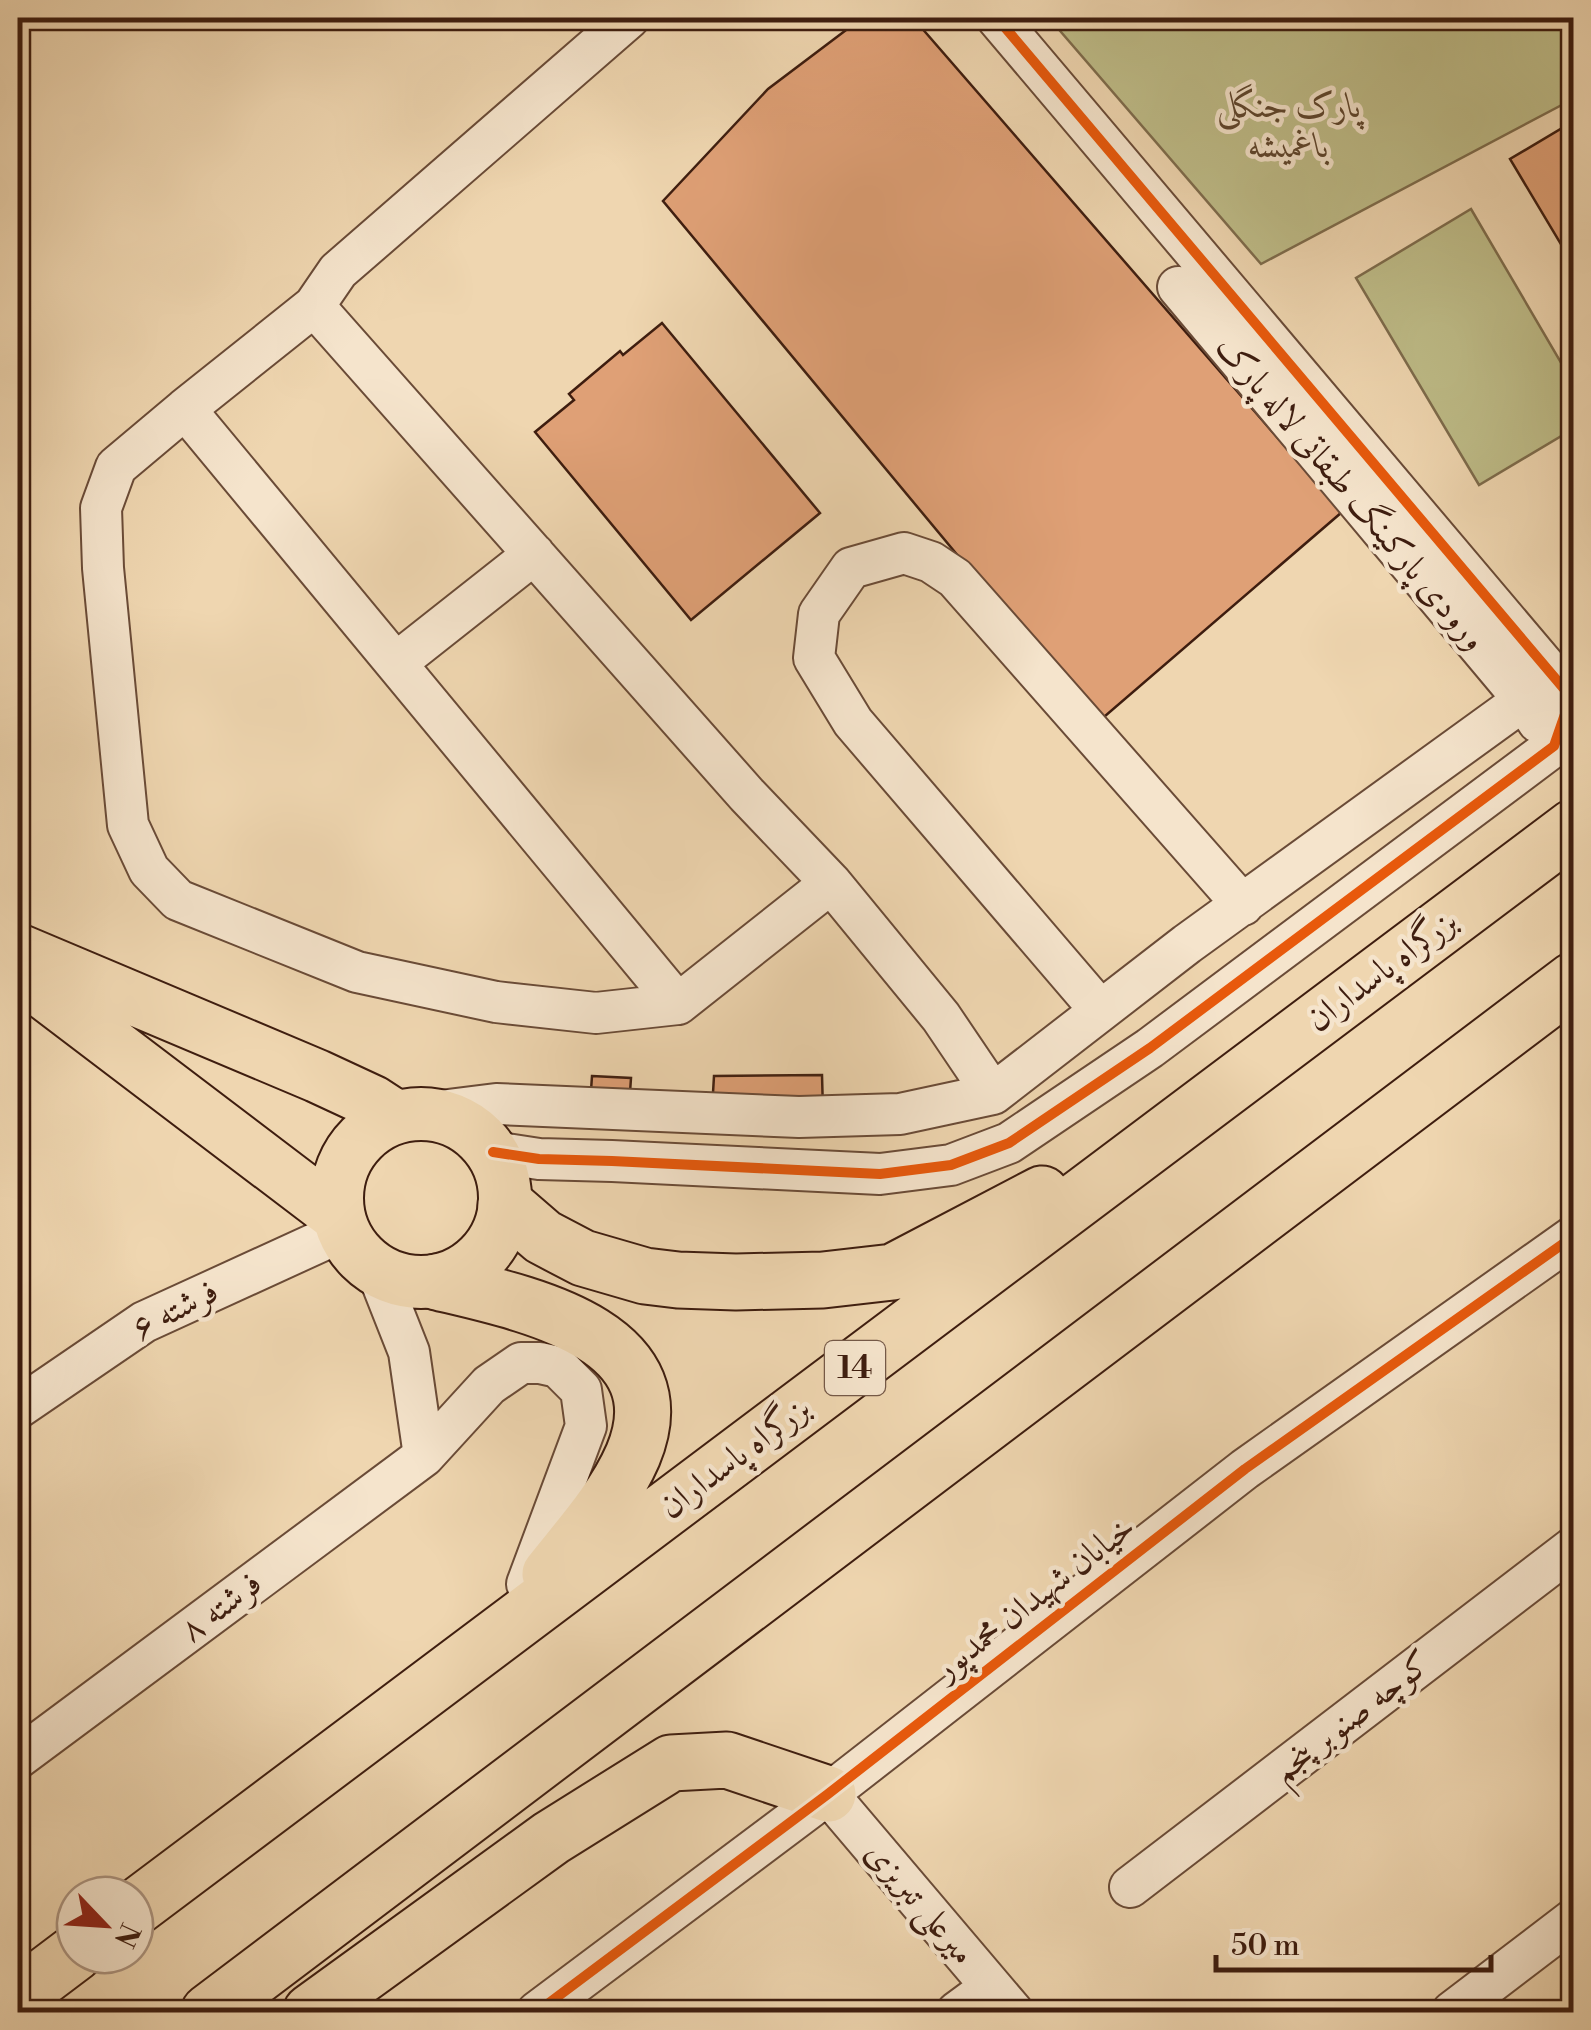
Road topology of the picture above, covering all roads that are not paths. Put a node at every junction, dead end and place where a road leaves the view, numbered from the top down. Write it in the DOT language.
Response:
graph roads {
  1 [pos="629,18"];
  2 [pos="997,18"];
  3 [pos="1178,287"];
  4 [pos="314,306"];
  5 [pos="185,408"];
  6 [pos="534,554"];
  7 [pos="396,663"];
  8 [pos="1524,700"];
  9 [pos="1554,746"];
  10 [pos="1574,826"];
  11 [pos="831,883"];
  12 [pos="1243,904"];
  13 [pos="1198,936"];
  14 [pos="18,950"];
  15 [pos="18,973"];
  16 [pos="1574,980"];
  17 [pos="678,1004"];
  18 [pos="1100,1010"];
  19 [pos="993,1094"];
  20 [pos="410,1114"];
  21 [pos="1182,1122"];
  22 [pos="493,1152"];
  23 [pos="880,1174"];
  24 [pos="506,1205"];
  25 [pos="340,1224"];
  26 [pos="1574,1236"];
  27 [pos="378,1271"];
  28 [pos="437,1282"];
  29 [pos="18,1408"];
  30 [pos="424,1456"];
  31 [pos="1574,1546"];
  32 [pos="511,1626"];
  33 [pos="18,1758"];
  34 [pos="828,1794"];
  35 [pos="1130,1888"];
  36 [pos="155,1893"];
  37 [pos="1574,1919"];
  38 [pos="55,1968"];
  39 [pos="18,1996"];
  40 [pos="1002,2000"];
  41 [pos="209,2012"];
  42 [pos="311,2012"];
  43 [pos="537,2012"];
  44 [pos="957,2012"];
  45 [pos="1452,2012"];
  1 -- 4 [label="street"];
  2 -- 9 [label="street"];
  3 -- 8 [label="street, ورودی پارکینگ طبقاتی لاله پارک"];
  4 -- 5 [label="street"];
  4 -- 6 [label="street"];
  5 -- 7 [label="street"];
  5 -- 17 [label="street"];
  6 -- 7 [label="street"];
  6 -- 11 [label="street"];
  7 -- 17 [label="street"];
  8 -- 9 [label="street, ورودی پارکینگ طبقاتی لاله پارک"];
  8 -- 12 [label="street"];
  9 -- 23 [label="street"];
  10 -- 21 [label="highway, بزرگراه پاسداران / 14"];
  11 -- 17 [label="street"];
  11 -- 19 [label="street"];
  12 -- 13 [label="street"];
  12 -- 18 [label="street"];
  13 -- 18 [label="street"];
  13 -- 23 [label="street"];
  14 -- 20 [label="main road"];
  15 -- 25 [label="main road"];
  16 -- 41 [label="highway"];
  18 -- 19 [label="street"];
  19 -- 20 [label="street"];
  20 -- 22 [label="main road"];
  20 -- 25 [label="main road"];
  21 -- 24 [label="highway"];
  21 -- 32 [label="highway, بزرگراه پاسداران / 14"];
  22 -- 23 [label="street"];
  22 -- 24 [label="main road"];
  24 -- 28 [label="main road"];
  25 -- 27 [label="main road"];
  25 -- 29 [label="street, فرشته ۶"];
  26 -- 34 [label="street, خیابان شهیدان محمدپور"];
  27 -- 28 [label="main road"];
  27 -- 30 [label="street"];
  28 -- 32 [label="highway"];
  30 -- 32 [label="street, فرشته ۸"];
  30 -- 33 [label="street, فرشته ۸"];
  31 -- 35 [label="street, کوچه صنوبر پنجم"];
  32 -- 36 [label="highway, بزرگراه پاسداران / 14"];
  34 -- 40 [label="street, میرعلی تبریزی"];
  34 -- 42 [label="highway"];
  34 -- 43 [label="street, خیابان شهیدان محمدپور"];
  37 -- 45 [label="street"];
  38 -- 39 [label="highway"];
  40 -- 44 [label="street"];
}
